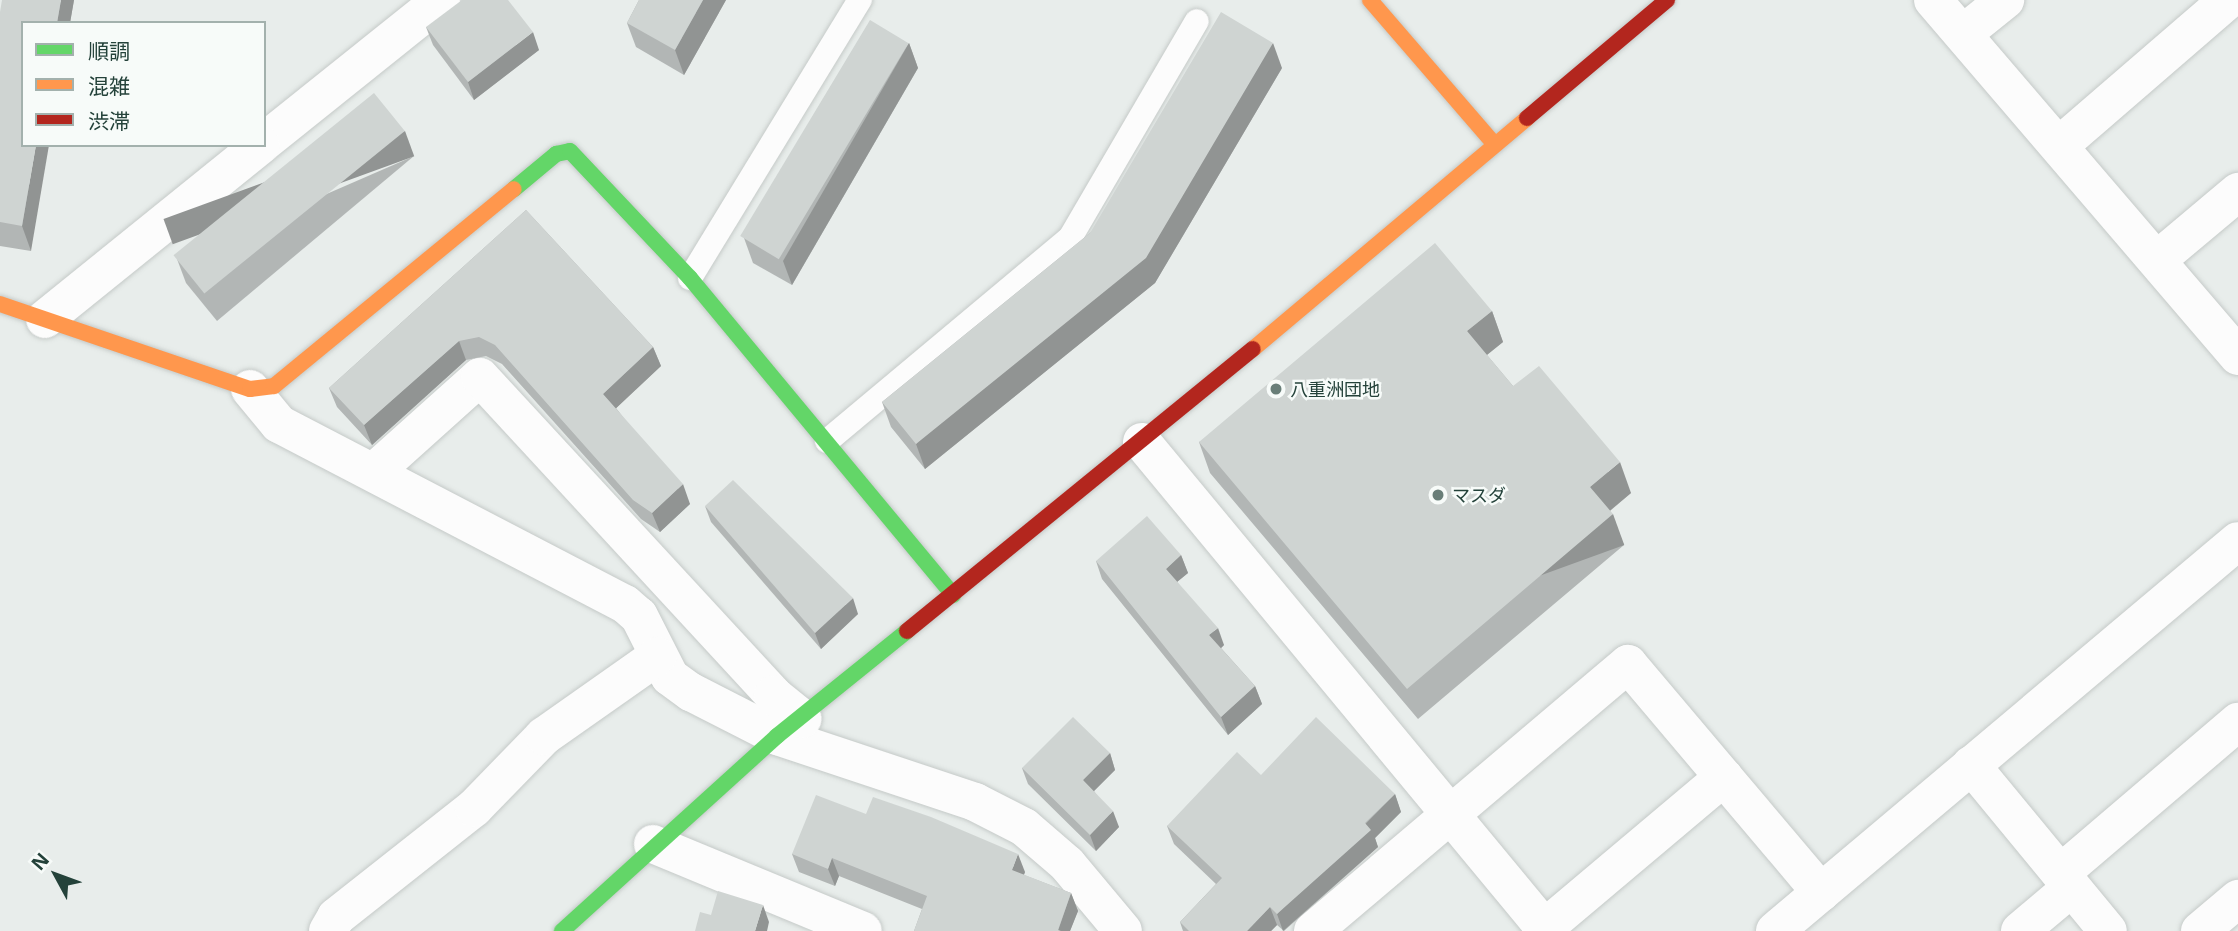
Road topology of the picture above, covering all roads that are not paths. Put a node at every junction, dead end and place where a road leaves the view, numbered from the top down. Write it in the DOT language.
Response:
graph roads {
  1 [pos="441,0"];
  2 [pos="860,0"];
  3 [pos="1370,0"];
  4 [pos="1667,0"];
  5 [pos="1933,0"];
  6 [pos="2005,0"];
  7 [pos="2228,0"];
  8 [pos="1197,21"];
  9 [pos="1964,33"];
  10 [pos="266,141"];
  11 [pos="1495,145"];
  12 [pos="2060,145"];
  13 [pos="258,147"];
  14 [pos="2238,192"];
  15 [pos="2157,260"];
  16 [pos="690,278"];
  17 [pos="0,304"];
  18 [pos="45,319"];
  19 [pos="2238,356"];
  20 [pos="250,389"];
  21 [pos="828,441"];
  22 [pos="1142,442"];
  23 [pos="374,472"];
  24 [pos="2238,541"];
  25 [pos="953,595"];
  26 [pos="658,656"];
  27 [pos="2238,722"];
  28 [pos="790,727"];
  29 [pos="1971,765"];
  30 [pos="1724,777"];
  31 [pos="1453,812"];
  32 [pos="653,844"];
  33 [pos="2066,880"];
  34 [pos="1821,892"];
  35 [pos="2238,899"];
  36 [pos="1544,930"];
  37 [pos="328,931"];
  38 [pos="562,931"];
  39 [pos="863,931"];
  40 [pos="1123,931"];
  41 [pos="1313,931"];
  42 [pos="1775,931"];
  43 [pos="2020,931"];
  44 [pos="2108,931"];
  45 [pos="2200,931"];
  1 -- 10 [label="street"];
  2 -- 16 [label="lane"];
  3 -- 11 [label="street"];
  4 -- 11 [label="street"];
  5 -- 9 [label="street"];
  6 -- 9 [label="street"];
  7 -- 12 [label="street"];
  8 -- 21 [label="lane"];
  9 -- 12 [label="street"];
  11 -- 22 [label="street"];
  12 -- 15 [label="street"];
  13 -- 18 [label="street"];
  14 -- 15 [label="street"];
  15 -- 19 [label="street"];
  16 -- 20 [label="street"];
  16 -- 21 [label="street"];
  17 -- 18 [label="street"];
  18 -- 20 [label="street"];
  20 -- 23 [label="street"];
  21 -- 25 [label="street"];
  22 -- 25 [label="street"];
  22 -- 31 [label="street"];
  23 -- 26 [label="street"];
  23 -- 28 [label="street"];
  24 -- 29 [label="street"];
  25 -- 28 [label="street"];
  26 -- 28 [label="street"];
  26 -- 37 [label="street"];
  27 -- 33 [label="street"];
  28 -- 32 [label="street"];
  28 -- 40 [label="street"];
  29 -- 33 [label="street"];
  29 -- 34 [label="street"];
  30 -- 31 [label="street"];
  30 -- 34 [label="street"];
  30 -- 36 [label="street"];
  31 -- 36 [label="street"];
  31 -- 41 [label="street"];
  32 -- 38 [label="street"];
  32 -- 39 [label="street"];
  33 -- 43 [label="street"];
  33 -- 44 [label="street"];
  34 -- 42 [label="street"];
  35 -- 45 [label="street"];
}
